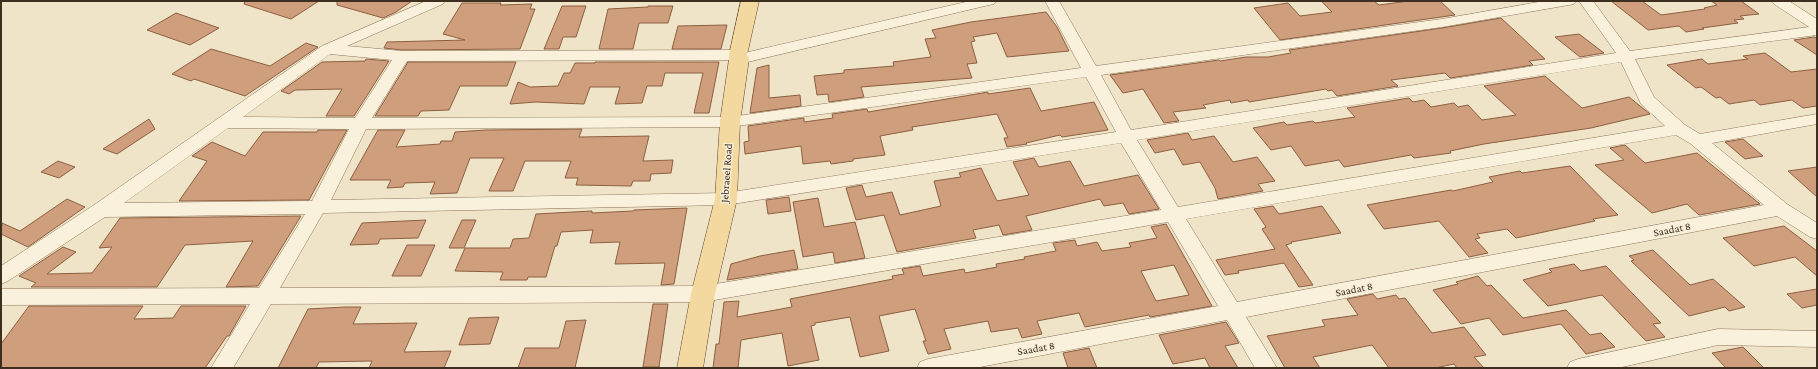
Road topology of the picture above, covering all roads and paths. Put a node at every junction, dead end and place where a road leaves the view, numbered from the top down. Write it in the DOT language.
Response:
graph roads {
  1 [pos="438,1"];
  2 [pos="750,1"];
  3 [pos="989,1"];
  4 [pos="1052,1"];
  5 [pos="1569,1"];
  6 [pos="1586,1"];
  7 [pos="1779,1"];
  8 [pos="1817,25"];
  9 [pos="1817,30"];
  10 [pos="327,48"];
  11 [pos="402,56"];
  12 [pos="1626,56"];
  13 [pos="739,57"];
  14 [pos="1090,71"];
  15 [pos="1817,119"];
  16 [pos="224,122"];
  17 [pos="730,122"];
  18 [pos="360,124"];
  19 [pos="1679,129"];
  20 [pos="1126,136"];
  21 [pos="1697,140"];
  22 [pos="726,199"];
  23 [pos="318,207"];
  24 [pos="1780,209"];
  25 [pos="101,210"];
  26 [pos="1173,215"];
  27 [pos="1816,230"];
  28 [pos="1,276"];
  29 [pos="703,294"];
  30 [pos="1,297"];
  31 [pos="265,297"];
  32 [pos="1233,312"];
  33 [pos="1817,339"];
  34 [pos="222,368"];
  35 [pos="690,368"];
  36 [pos="928,368"];
  37 [pos="1266,368"];
  38 [pos="1578,368"];
  1 -- 10 [label="street"];
  2 -- 13 [label="main road, Jebraeel Road"];
  3 -- 13 [label="street"];
  4 -- 14 [label="street"];
  5 -- 14 [label="street"];
  6 -- 12 [label="street"];
  7 -- 8 [label="street"];
  9 -- 12 [label="street"];
  10 -- 11 [label="street"];
  10 -- 16 [label="street"];
  11 -- 13 [label="street"];
  11 -- 18 [label="street"];
  12 -- 19 [label="street"];
  12 -- 20 [label="street"];
  13 -- 17 [label="main road, Jebraeel Road"];
  14 -- 17 [label="street"];
  14 -- 20 [label="street"];
  15 -- 21 [label="street"];
  16 -- 18 [label="street"];
  16 -- 25 [label="street"];
  17 -- 18 [label="street"];
  17 -- 22 [label="main road, Jebraeel Road"];
  18 -- 23 [label="street"];
  19 -- 21 [label="street"];
  19 -- 26 [label="street"];
  20 -- 22 [label="street"];
  20 -- 26 [label="street"];
  21 -- 24 [label="street"];
  22 -- 23 [label="street"];
  22 -- 29 [label="main road, Jebraeel Road"];
  23 -- 25 [label="street"];
  23 -- 31 [label="street"];
  24 -- 27 [label="street"];
  24 -- 32 [label="street, Saadat 8"];
  25 -- 28 [label="street"];
  26 -- 29 [label="street"];
  26 -- 32 [label="street"];
  29 -- 31 [label="street"];
  29 -- 35 [label="main road, Jebraeel Road"];
  30 -- 31 [label="street"];
  31 -- 34 [label="street"];
  32 -- 36 [label="street, Saadat 8"];
  32 -- 37 [label="street"];
  33 -- 38 [label="street"];
}
